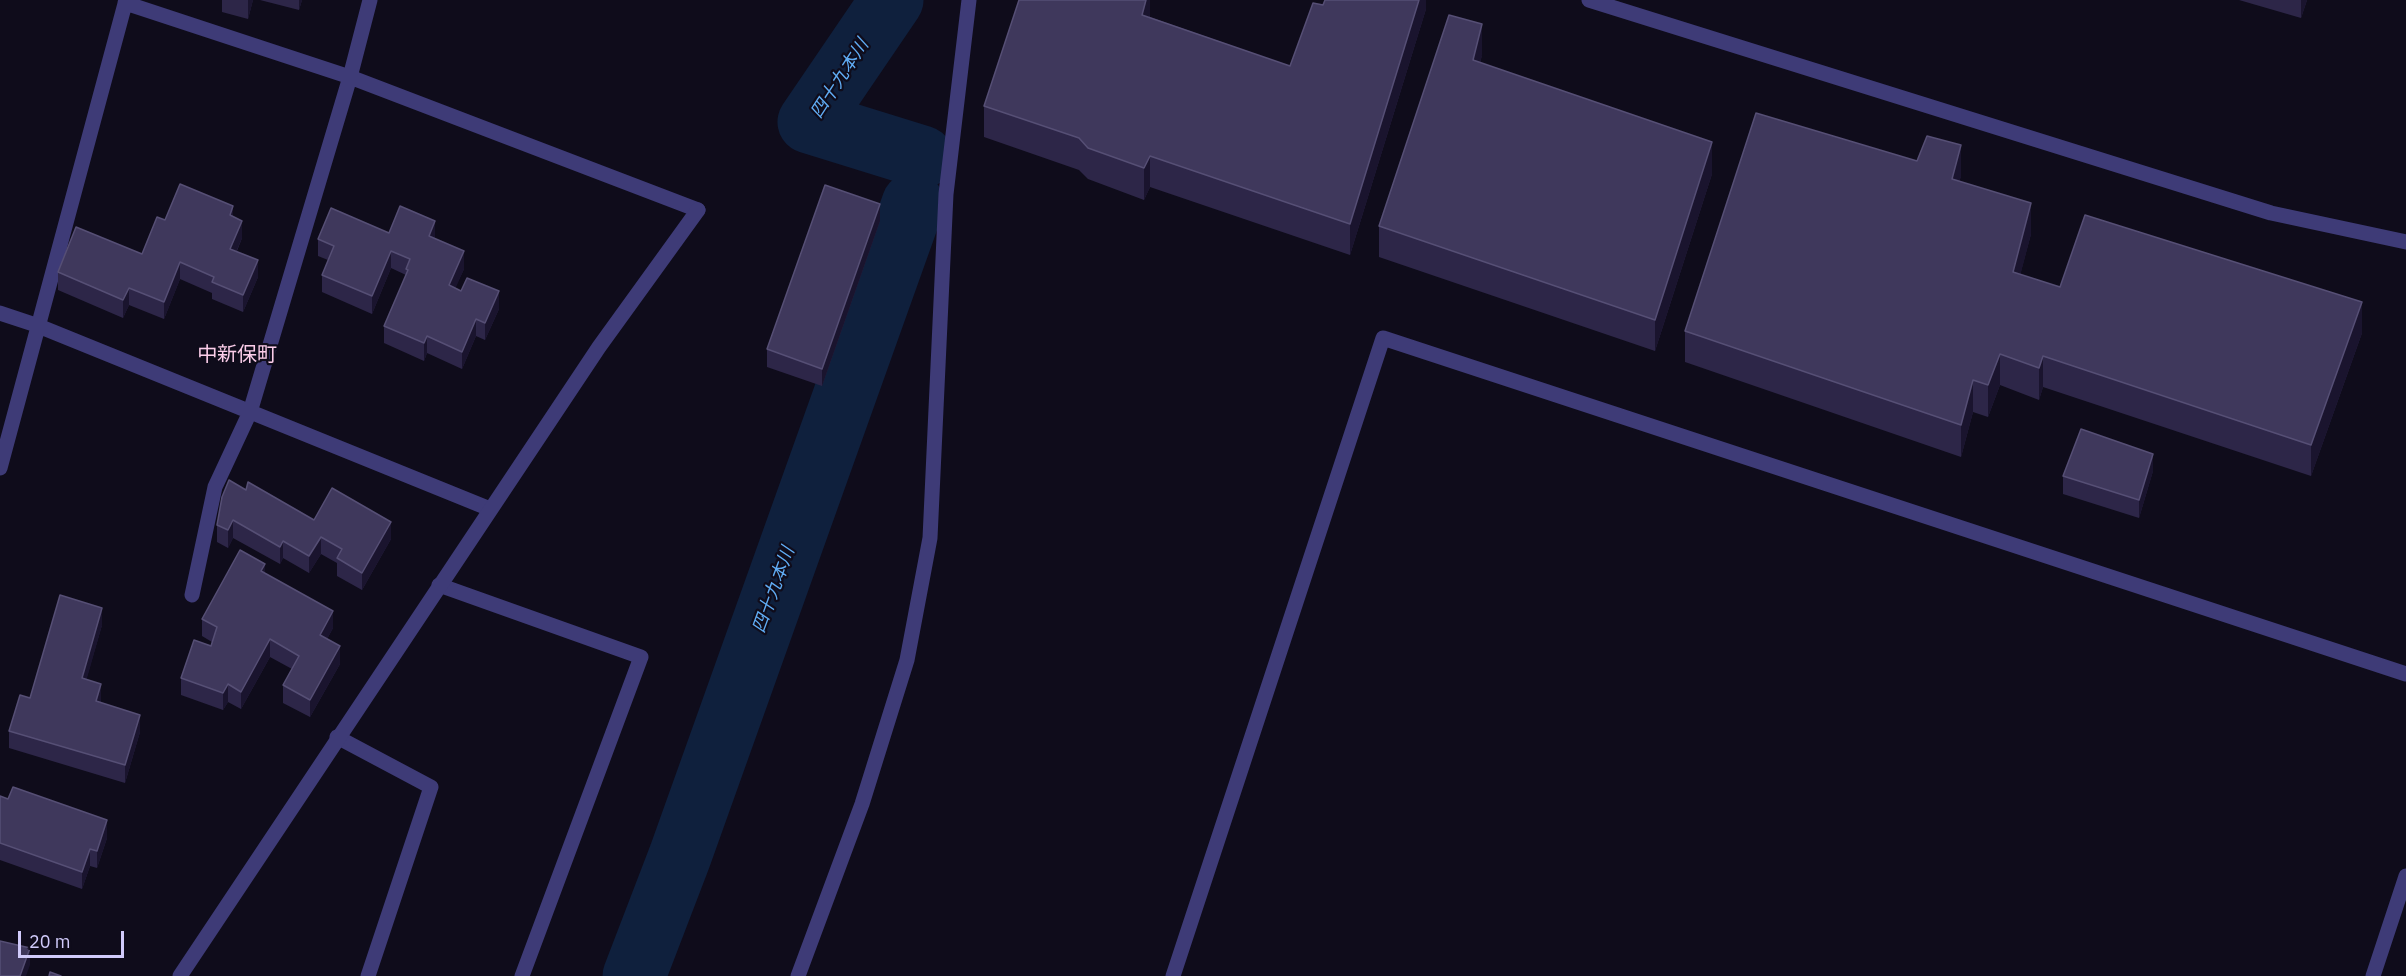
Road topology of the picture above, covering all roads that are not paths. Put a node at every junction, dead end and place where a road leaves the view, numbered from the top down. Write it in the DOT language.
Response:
graph roads {
  1 [pos="370,0"];
  2 [pos="969,0"];
  3 [pos="1589,0"];
  4 [pos="126,1"];
  5 [pos="350,77"];
  6 [pos="2406,242"];
  7 [pos="0,314"];
  8 [pos="36,326"];
  9 [pos="250,412"];
  10 [pos="0,468"];
  11 [pos="490,509"];
  12 [pos="439,585"];
  13 [pos="192,595"];
  14 [pos="2406,674"];
  15 [pos="337,737"];
  16 [pos="2406,876"];
  17 [pos="180,976"];
  18 [pos="368,976"];
  19 [pos="522,976"];
  20 [pos="798,976"];
  21 [pos="1173,976"];
  22 [pos="2373,976"];
  1 -- 5 [label="street"];
  2 -- 20 [label="street"];
  3 -- 6 [label="street"];
  4 -- 5 [label="street"];
  4 -- 8 [label="street"];
  5 -- 9 [label="street"];
  5 -- 11 [label="street"];
  7 -- 8 [label="street"];
  8 -- 9 [label="street"];
  8 -- 10 [label="street"];
  9 -- 11 [label="street"];
  9 -- 13 [label="street"];
  11 -- 12 [label="street"];
  12 -- 15 [label="street"];
  12 -- 19 [label="street"];
  14 -- 21 [label="street"];
  15 -- 17 [label="street"];
  15 -- 18 [label="street"];
  16 -- 22 [label="street"];
}
